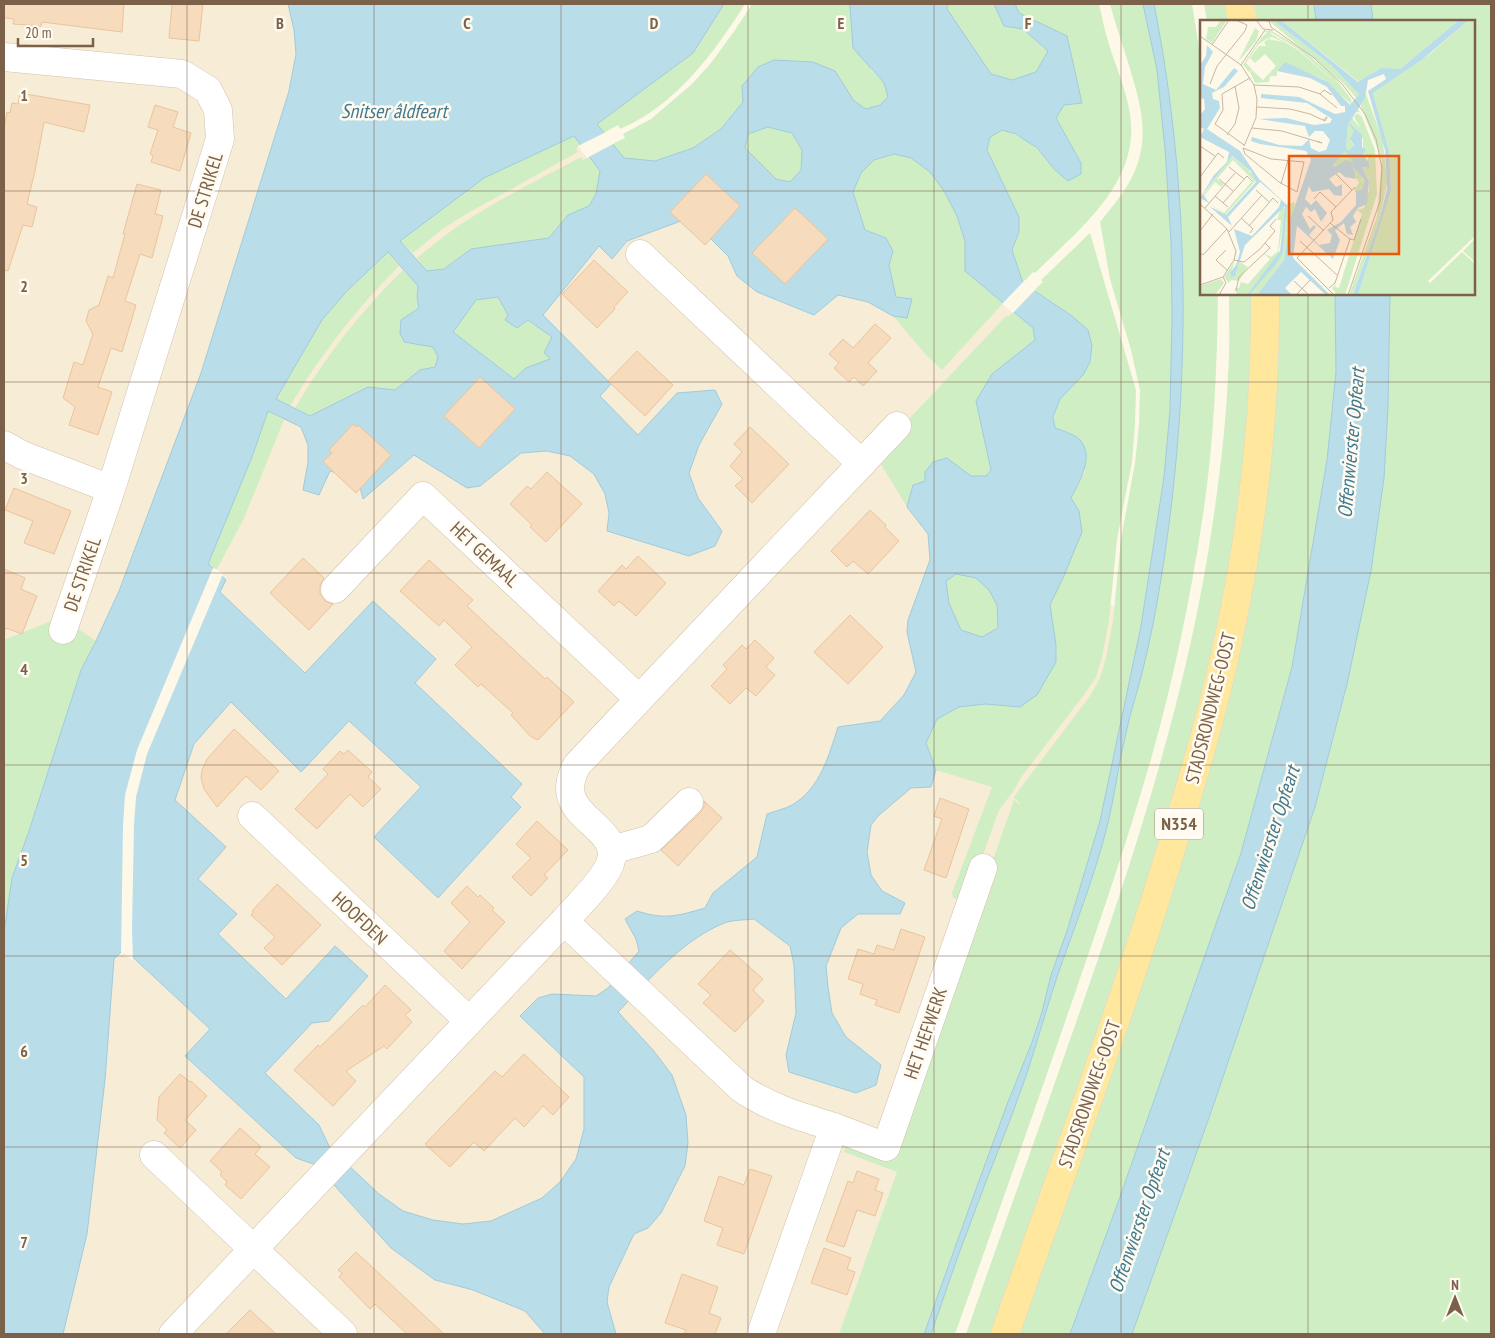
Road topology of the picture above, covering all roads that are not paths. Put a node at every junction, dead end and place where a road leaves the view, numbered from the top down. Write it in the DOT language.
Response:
graph roads {
  1 [pos="1239,4"];
  2 [pos="1242,20"];
  3 [pos="4,57"];
  4 [pos="640,254"];
  5 [pos="1265,295"];
  6 [pos="898,426"];
  7 [pos="4,445"];
  8 [pos="862,464"];
  9 [pos="111,489"];
  10 [pos="335,589"];
  11 [pos="63,630"];
  12 [pos="639,699"];
  13 [pos="689,802"];
  14 [pos="252,816"];
  15 [pos="612,850"];
  16 [pos="983,868"];
  17 [pos="564,921"];
  18 [pos="469,1021"];
  19 [pos="834,1127"];
  20 [pos="154,1155"];
  21 [pos="254,1250"];
  22 [pos="174,1334"];
  23 [pos="343,1334"];
  24 [pos="761,1334"];
  25 [pos="1005,1334"];
  1 -- 2 [label="main road"];
  3 -- 9 [label="street, DE STRIKEL"];
  4 -- 8 [label="street"];
  5 -- 25 [label="main road, STADSRONDWEG-OOST / N354"];
  6 -- 8 [label="street"];
  7 -- 9 [label="street"];
  8 -- 12 [label="street"];
  9 -- 11 [label="street, DE STRIKEL"];
  10 -- 12 [label="street, HET GEMAAL"];
  12 -- 15 [label="street"];
  13 -- 15 [label="street"];
  14 -- 18 [label="street, HOOFDEN"];
  15 -- 17 [label="street"];
  16 -- 19 [label="street, HET HEFWERK"];
  17 -- 18 [label="street"];
  17 -- 19 [label="street, HET HEFWERK"];
  18 -- 21 [label="street"];
  19 -- 24 [label="street"];
  20 -- 21 [label="street"];
  21 -- 22 [label="street"];
  21 -- 23 [label="street"];
}
